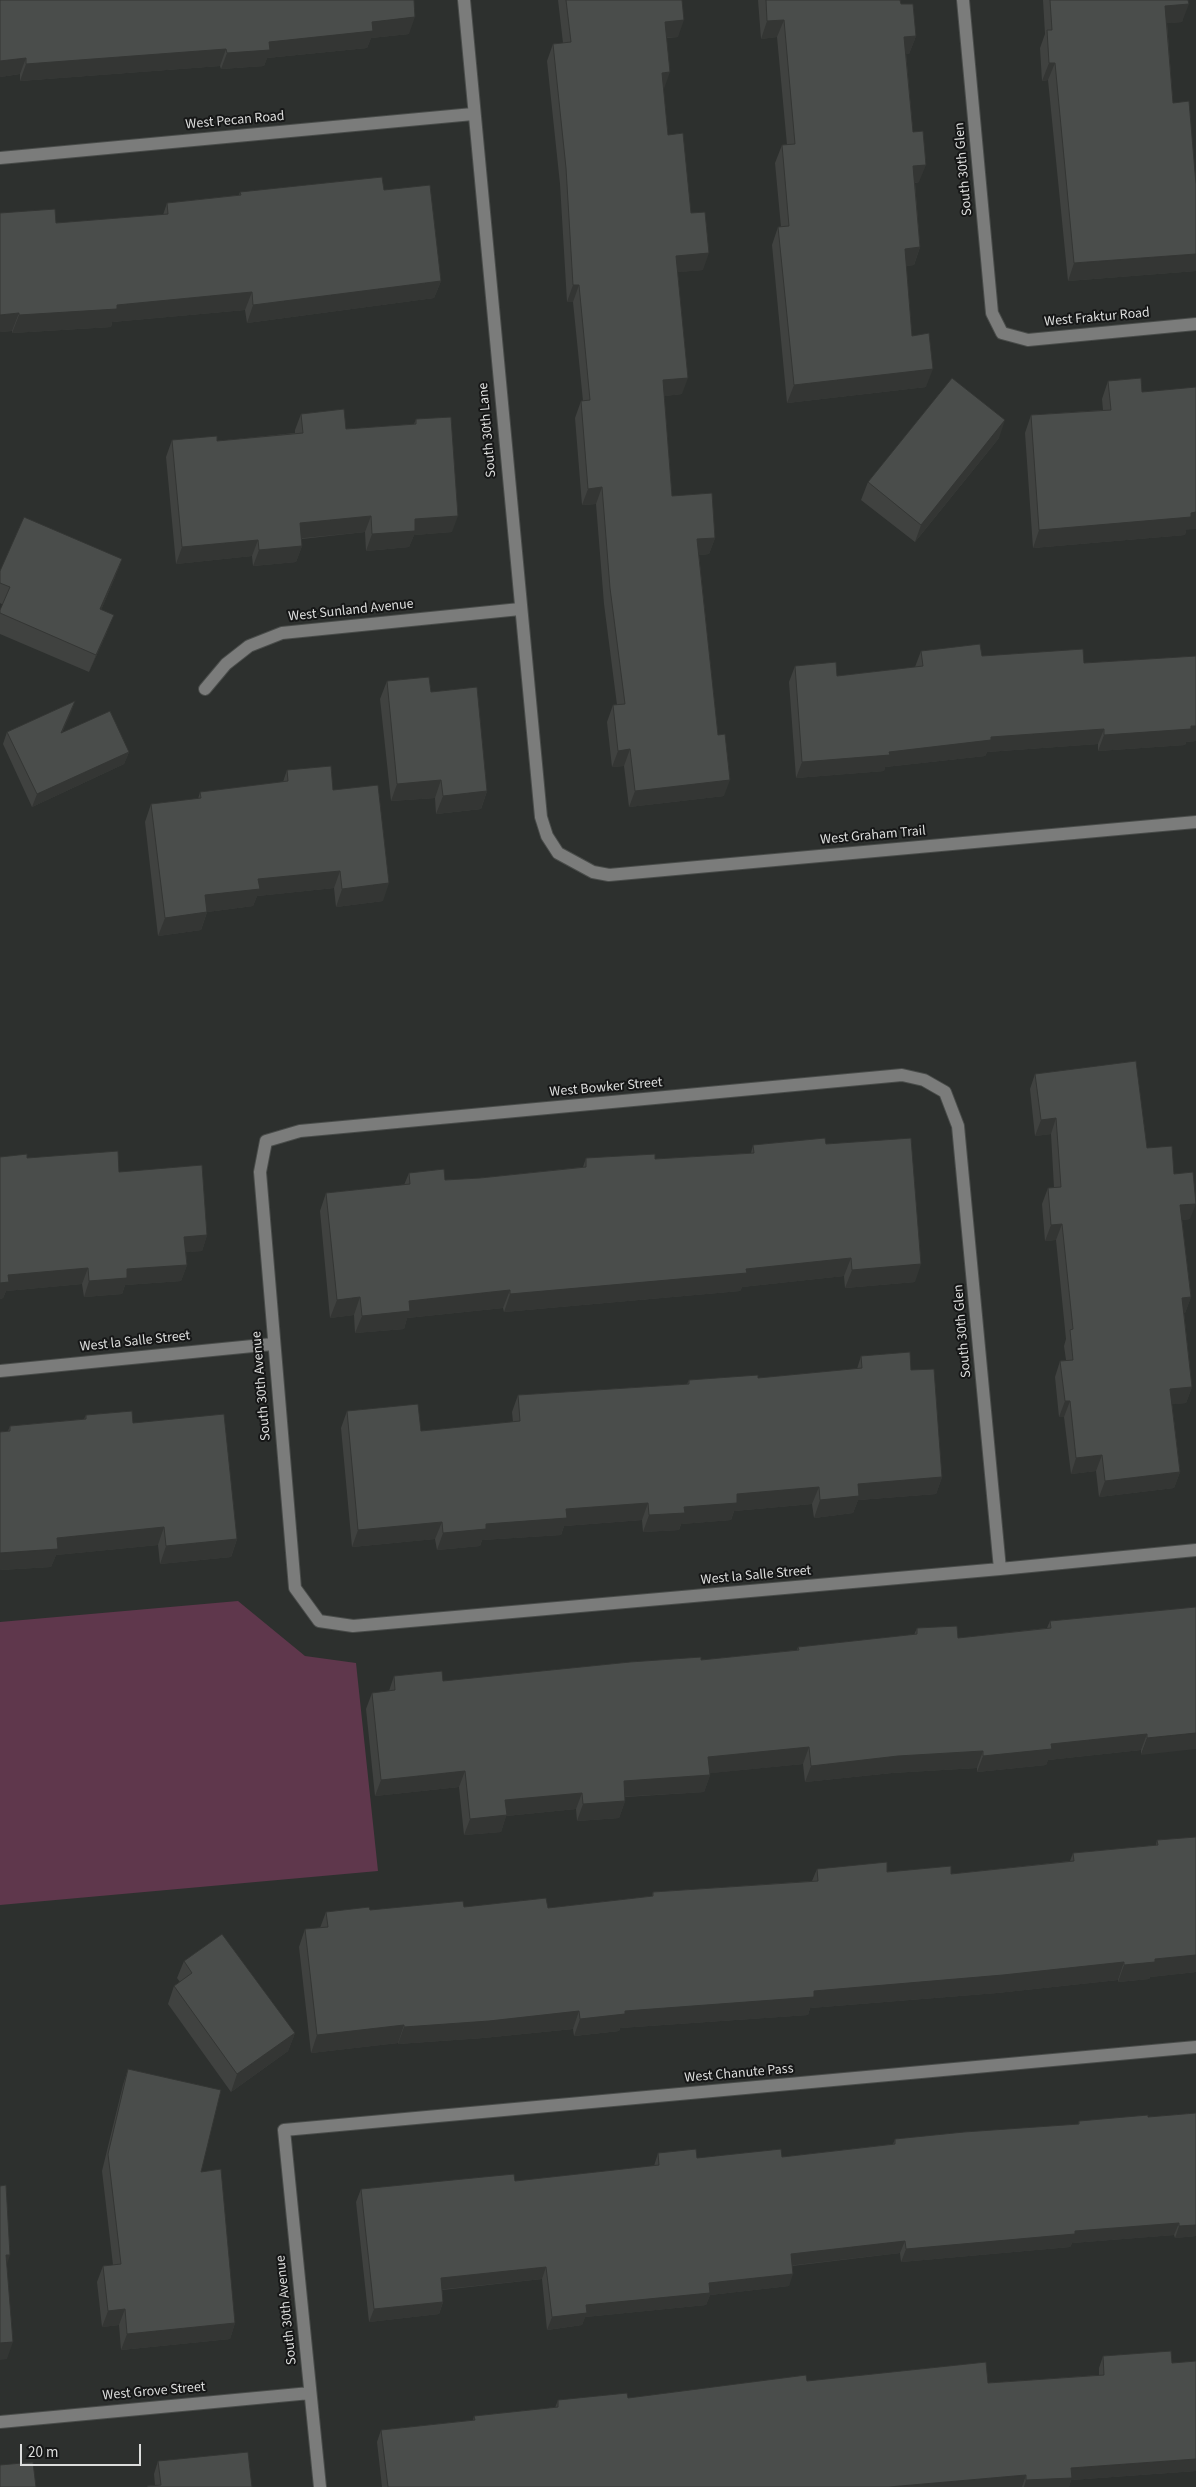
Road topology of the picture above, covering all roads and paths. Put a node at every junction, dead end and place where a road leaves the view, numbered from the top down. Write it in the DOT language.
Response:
graph roads {
  1 [pos="464,0"];
  2 [pos="963,0"];
  3 [pos="474,114"];
  4 [pos="0,158"];
  5 [pos="1196,324"];
  6 [pos="1002,333"];
  7 [pos="520,609"];
  8 [pos="205,689"];
  9 [pos="1196,822"];
  10 [pos="558,853"];
  11 [pos="945,1092"];
  12 [pos="266,1141"];
  13 [pos="273,1344"];
  14 [pos="0,1371"];
  15 [pos="1196,1550"];
  16 [pos="1000,1569"];
  17 [pos="319,1621"];
  18 [pos="1196,2047"];
  19 [pos="284,2130"];
  20 [pos="310,2393"];
  21 [pos="0,2422"];
  22 [pos="320,2487"];
  1 -- 3 [label="street, South 30th Lane"];
  2 -- 6 [label="street, South 30th Glen"];
  3 -- 4 [label="street, West Pecan Road"];
  3 -- 7 [label="street, South 30th Lane"];
  5 -- 6 [label="street, West Fraktur Road"];
  7 -- 8 [label="street, West Sunland Avenue"];
  7 -- 10 [label="street, South 30th Lane"];
  9 -- 10 [label="street, West Graham Trail"];
  11 -- 12 [label="street, West Bowker Street"];
  11 -- 16 [label="street, South 30th Glen"];
  12 -- 13 [label="street, South 30th Avenue"];
  13 -- 14 [label="street, West la Salle Street"];
  13 -- 17 [label="street, South 30th Avenue"];
  15 -- 16 [label="street, West la Salle Street"];
  16 -- 17 [label="street, West la Salle Street"];
  18 -- 19 [label="street, West Chanute Pass"];
  19 -- 20 [label="street, South 30th Avenue"];
  20 -- 21 [label="street, West Grove Street"];
  20 -- 22 [label="street, South 30th Avenue"];
}
